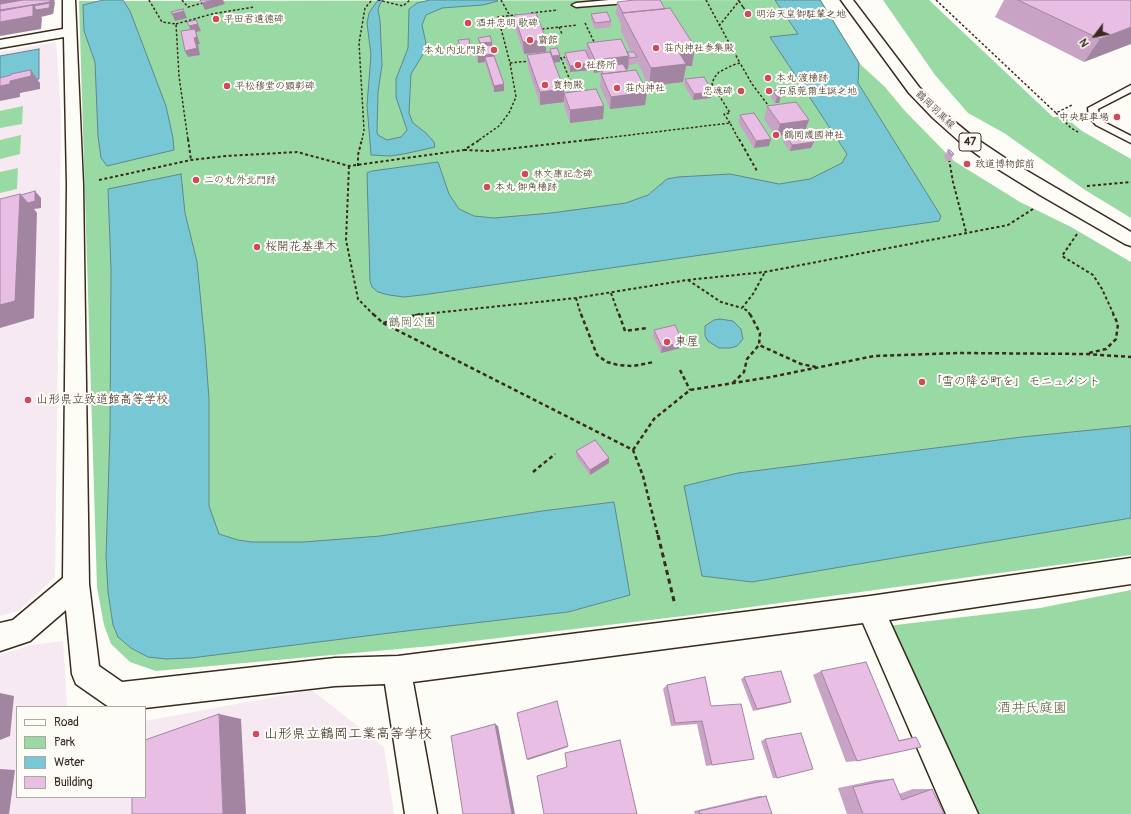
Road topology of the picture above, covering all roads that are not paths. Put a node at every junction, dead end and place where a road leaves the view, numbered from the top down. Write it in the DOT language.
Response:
graph roads {
  1 [pos="69,0"];
  2 [pos="640,0"];
  3 [pos="847,0"];
  4 [pos="576,4"];
  5 [pos="70,32"];
  6 [pos="0,44"];
  7 [pos="1131,88"];
  8 [pos="1131,140"];
  9 [pos="1131,240"];
  10 [pos="1131,571"];
  11 [pos="76,584"];
  12 [pos="870,609"];
  13 [pos="0,637"];
  14 [pos="398,670"];
  15 [pos="421,814"];
  16 [pos="962,814"];
  1 -- 5 [label="street"];
  2 -- 4 [label="lane"];
  3 -- 9 [label="street, 鶴岡羽黒線 / 47"];
  5 -- 6 [label="street"];
  5 -- 11 [label="street"];
  7 -- 8 [label="lane"];
  10 -- 12 [label="street"];
  11 -- 13 [label="street"];
  11 -- 14 [label="street"];
  12 -- 14 [label="street"];
  12 -- 16 [label="street"];
  14 -- 15 [label="street"];
}
